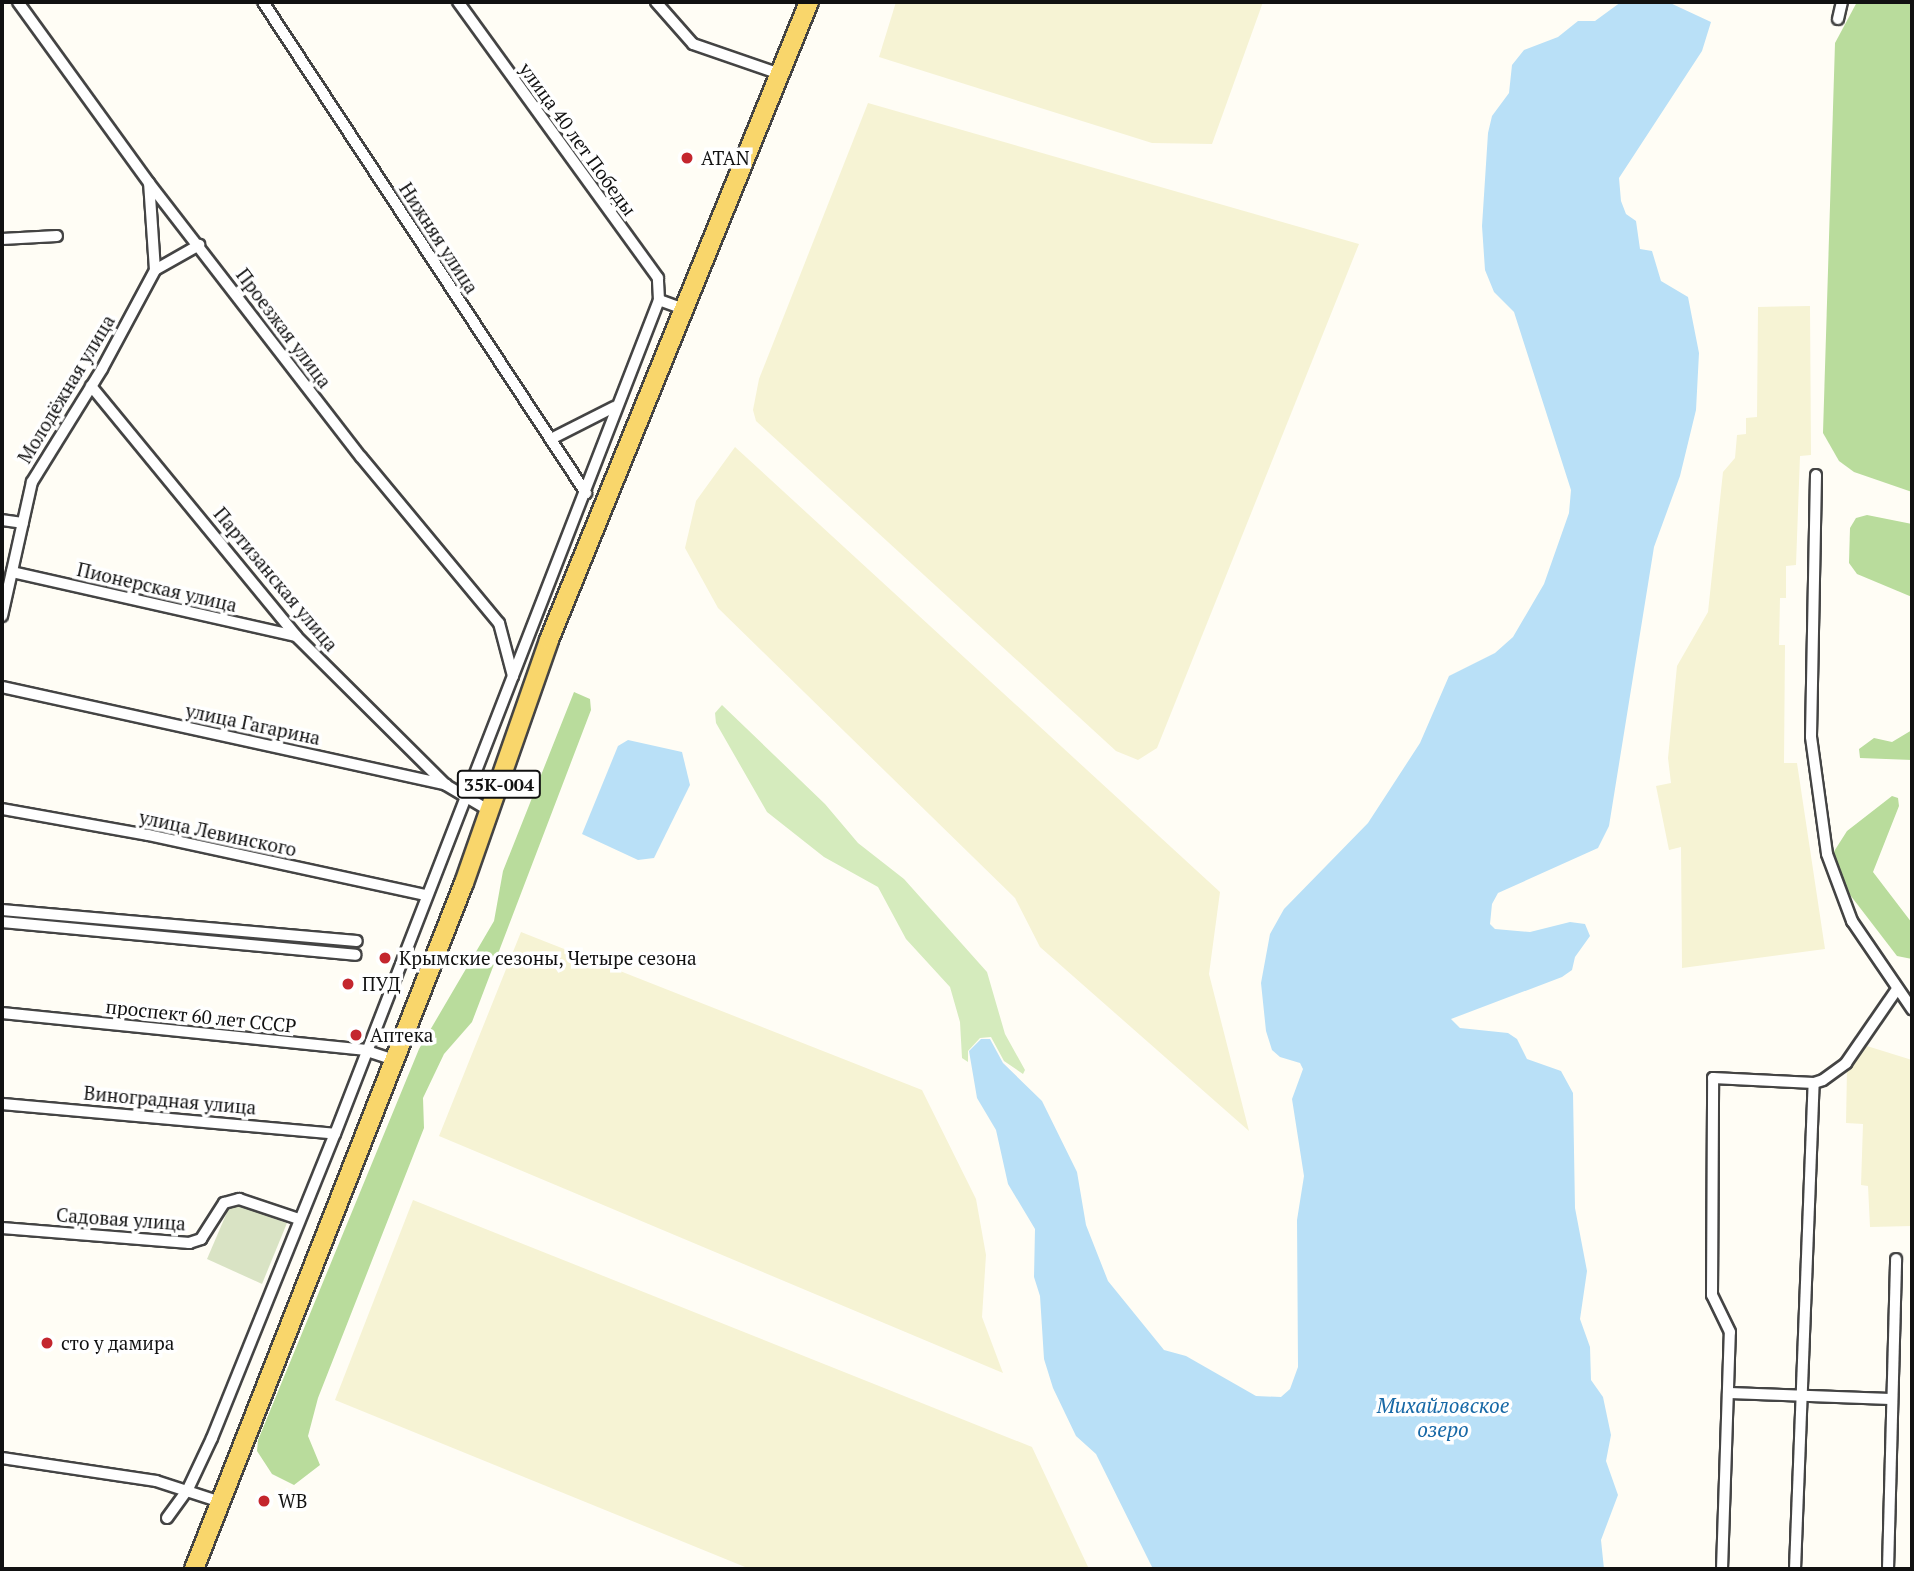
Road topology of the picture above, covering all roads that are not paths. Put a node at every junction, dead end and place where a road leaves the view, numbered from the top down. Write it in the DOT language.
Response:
graph roads {
  1 [pos="19,2"];
  2 [pos="263,2"];
  3 [pos="458,2"];
  4 [pos="656,2"];
  5 [pos="809,2"];
  6 [pos="1842,2"];
  7 [pos="1838,19"];
  8 [pos="780,74"];
  9 [pos="149,183"];
  10 [pos="57,236"];
  11 [pos="2,239"];
  12 [pos="199,245"];
  13 [pos="155,270"];
  14 [pos="659,300"];
  15 [pos="687,310"];
  16 [pos="91,386"];
  17 [pos="614,407"];
  18 [pos="551,439"];
  19 [pos="1816,475"];
  20 [pos="586,494"];
  21 [pos="2,520"];
  22 [pos="23,523"];
  23 [pos="12,572"];
  24 [pos="2,616"];
  25 [pos="296,636"];
  26 [pos="513,676"];
  27 [pos="2,687"];
  28 [pos="446,785"];
  29 [pos="465,794"];
  30 [pos="2,809"];
  31 [pos="490,811"];
  32 [pos="426,895"];
  33 [pos="2,910"];
  34 [pos="2,922"];
  35 [pos="217,929"];
  36 [pos="322,938"];
  37 [pos="216,942"];
  38 [pos="357,942"];
  39 [pos="320,952"];
  40 [pos="355,955"];
  41 [pos="1896,989"];
  42 [pos="1912,1009"];
  43 [pos="2,1013"];
  44 [pos="364,1050"];
  45 [pos="394,1060"];
  46 [pos="1814,1083"];
  47 [pos="2,1104"];
  48 [pos="335,1134"];
  49 [pos="299,1219"];
  50 [pos="2,1228"];
  51 [pos="1896,1259"];
  52 [pos="1728,1393"];
  53 [pos="1803,1396"];
  54 [pos="1892,1399"];
  55 [pos="2,1458"];
  56 [pos="188,1489"];
  57 [pos="221,1503"];
  58 [pos="167,1518"];
  59 [pos="194,1569"];
  60 [pos="1721,1569"];
  61 [pos="1795,1569"];
  62 [pos="1888,1569"];
  1 -- 9 [label="street, Проезжая улица"];
  2 -- 18 [label="street, Нижняя улица"];
  3 -- 14 [label="street, улица 40 лет Победы"];
  4 -- 8 [label="street"];
  5 -- 8 [label="main road, 35К-004"];
  6 -- 7 [label="street"];
  8 -- 15 [label="main road, 35К-004"];
  9 -- 12 [label="street, Проезжая улица"];
  9 -- 13 [label="street"];
  10 -- 11 [label="street"];
  12 -- 13 [label="street"];
  12 -- 26 [label="street, Проезжая улица"];
  13 -- 16 [label="street, Молодёжная улица"];
  14 -- 15 [label="street"];
  14 -- 17 [label="street"];
  15 -- 31 [label="main road, 35К-004"];
  16 -- 22 [label="street, Молодёжная улица"];
  16 -- 25 [label="street, Партизанская улица"];
  17 -- 18 [label="street"];
  17 -- 20 [label="street"];
  18 -- 20 [label="street, Нижняя улица"];
  19 -- 41 [label="street"];
  20 -- 26 [label="street"];
  21 -- 22 [label="street"];
  22 -- 23 [label="street, Молодёжная улица"];
  23 -- 24 [label="street, Молодёжная улица"];
  23 -- 25 [label="street, Пионерская улица"];
  25 -- 28 [label="street, Партизанская улица"];
  26 -- 29 [label="street"];
  27 -- 28 [label="street, улица Гагарина"];
  28 -- 29 [label="street, улица Гагарина"];
  29 -- 31 [label="street, улица Гагарина"];
  29 -- 32 [label="street"];
  30 -- 32 [label="street, улица Левинского"];
  31 -- 45 [label="main road, 35К-004"];
  32 -- 44 [label="street"];
  33 -- 35 [label="street"];
  34 -- 37 [label="street"];
  35 -- 36 [label="street"];
  35 -- 37 [label="street"];
  36 -- 38 [label="street"];
  36 -- 39 [label="street"];
  37 -- 39 [label="street"];
  39 -- 40 [label="street"];
  41 -- 42 [label="street"];
  41 -- 46 [label="street"];
  43 -- 44 [label="street, проспект 60 лет СССР"];
  44 -- 45 [label="street, проспект 60 лет СССР"];
  44 -- 48 [label="street"];
  45 -- 57 [label="main road, 35К-004"];
  46 -- 52 [label="street"];
  46 -- 53 [label="street"];
  47 -- 48 [label="street, Виноградная улица"];
  48 -- 49 [label="street"];
  49 -- 50 [label="street, Садовая улица"];
  49 -- 56 [label="street"];
  51 -- 54 [label="street"];
  52 -- 53 [label="street"];
  52 -- 60 [label="street"];
  53 -- 54 [label="street"];
  53 -- 61 [label="street"];
  54 -- 62 [label="street"];
  55 -- 56 [label="street"];
  56 -- 57 [label="street"];
  56 -- 58 [label="street"];
  57 -- 59 [label="main road, 35К-004"];
}
